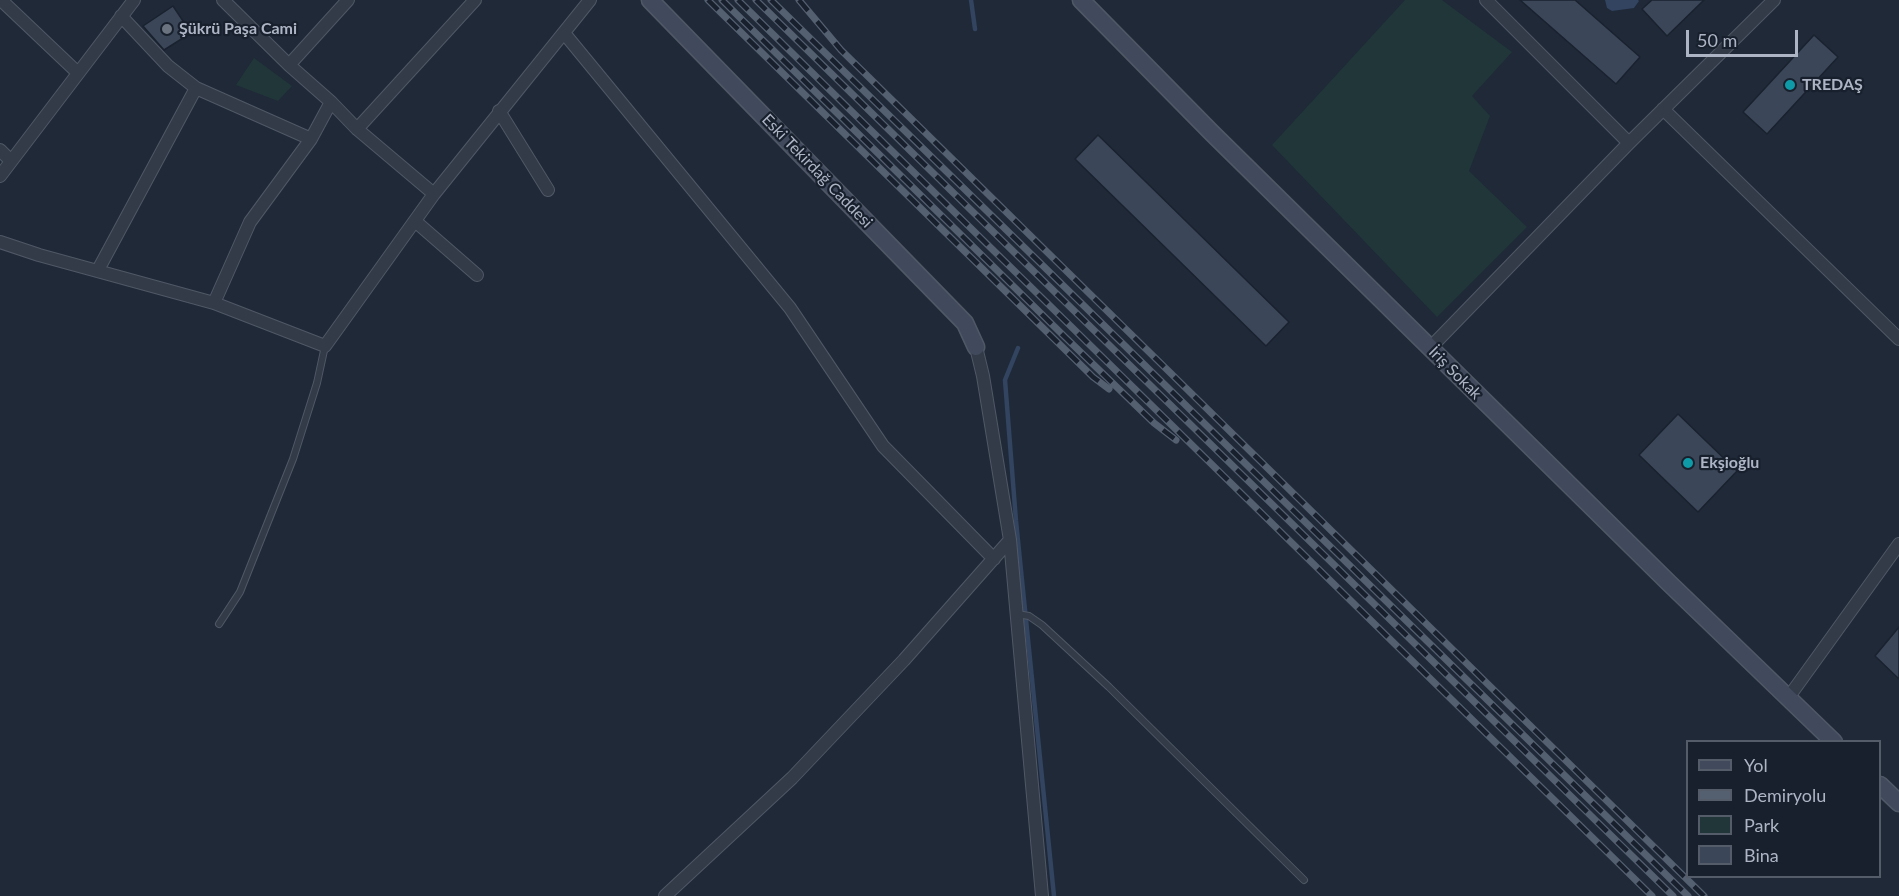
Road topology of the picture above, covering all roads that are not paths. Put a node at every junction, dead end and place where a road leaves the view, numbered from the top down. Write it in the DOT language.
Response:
graph roads {
  1 [pos="1,0"];
  2 [pos="134,0"];
  3 [pos="223,0"];
  4 [pos="348,0"];
  5 [pos="475,0"];
  6 [pos="590,0"];
  7 [pos="650,0"];
  8 [pos="1081,0"];
  9 [pos="1486,0"];
  10 [pos="1767,2"];
  11 [pos="121,16"];
  12 [pos="564,33"];
  13 [pos="289,65"];
  14 [pos="78,73"];
  15 [pos="196,88"];
  16 [pos="332,102"];
  17 [pos="1663,109"];
  18 [pos="499,111"];
  19 [pos="357,129"];
  20 [pos="311,139"];
  21 [pos="1629,143"];
  22 [pos="0,150"];
  23 [pos="10,161"];
  24 [pos="0,176"];
  25 [pos="548,190"];
  26 [pos="434,194"];
  27 [pos="415,221"];
  28 [pos="0,242"];
  29 [pos="98,270"];
  30 [pos="477,274"];
  31 [pos="214,303"];
  32 [pos="1899,339"];
  33 [pos="325,346"];
  34 [pos="976,348"];
  35 [pos="1430,348"];
  36 [pos="1010,540"];
  37 [pos="1899,544"];
  38 [pos="994,559"];
  39 [pos="1022,614"];
  40 [pos="219,624"];
  41 [pos="1788,698"];
  42 [pos="1833,740"];
  43 [pos="1881,786"];
  44 [pos="1899,803"];
  45 [pos="1304,880"];
  46 [pos="665,896"];
  47 [pos="1042,896"];
  1 -- 14 [label="street"];
  2 -- 11 [label="street"];
  3 -- 13 [label="street"];
  4 -- 13 [label="street"];
  5 -- 19 [label="street"];
  6 -- 12 [label="street"];
  7 -- 34 [label="main road, Eski Tekirdağ Caddesi"];
  8 -- 35 [label="main road, İriş Sokak"];
  9 -- 21 [label="street"];
  10 -- 17 [label="street"];
  11 -- 14 [label="street"];
  11 -- 15 [label="street"];
  12 -- 18 [label="street"];
  12 -- 38 [label="street"];
  13 -- 16 [label="street"];
  14 -- 23 [label="street"];
  15 -- 20 [label="street"];
  15 -- 29 [label="street"];
  16 -- 19 [label="street"];
  16 -- 20 [label="street"];
  17 -- 21 [label="street"];
  17 -- 32 [label="street"];
  18 -- 25 [label="street"];
  18 -- 26 [label="street"];
  19 -- 26 [label="street"];
  20 -- 31 [label="street"];
  21 -- 35 [label="street"];
  22 -- 23 [label="street"];
  23 -- 24 [label="street"];
  26 -- 27 [label="street"];
  27 -- 30 [label="street"];
  27 -- 33 [label="street"];
  28 -- 29 [label="street"];
  29 -- 31 [label="street"];
  31 -- 33 [label="street"];
  33 -- 40 [label="lane"];
  34 -- 36 [label="street"];
  35 -- 41 [label="main road, İriş Sokak"];
  36 -- 38 [label="street"];
  36 -- 39 [label="street"];
  37 -- 41 [label="street"];
  38 -- 46 [label="street"];
  39 -- 45 [label="lane"];
  39 -- 47 [label="street"];
  41 -- 42 [label="main road, İriş Sokak"];
  43 -- 44 [label="main road"];
}
